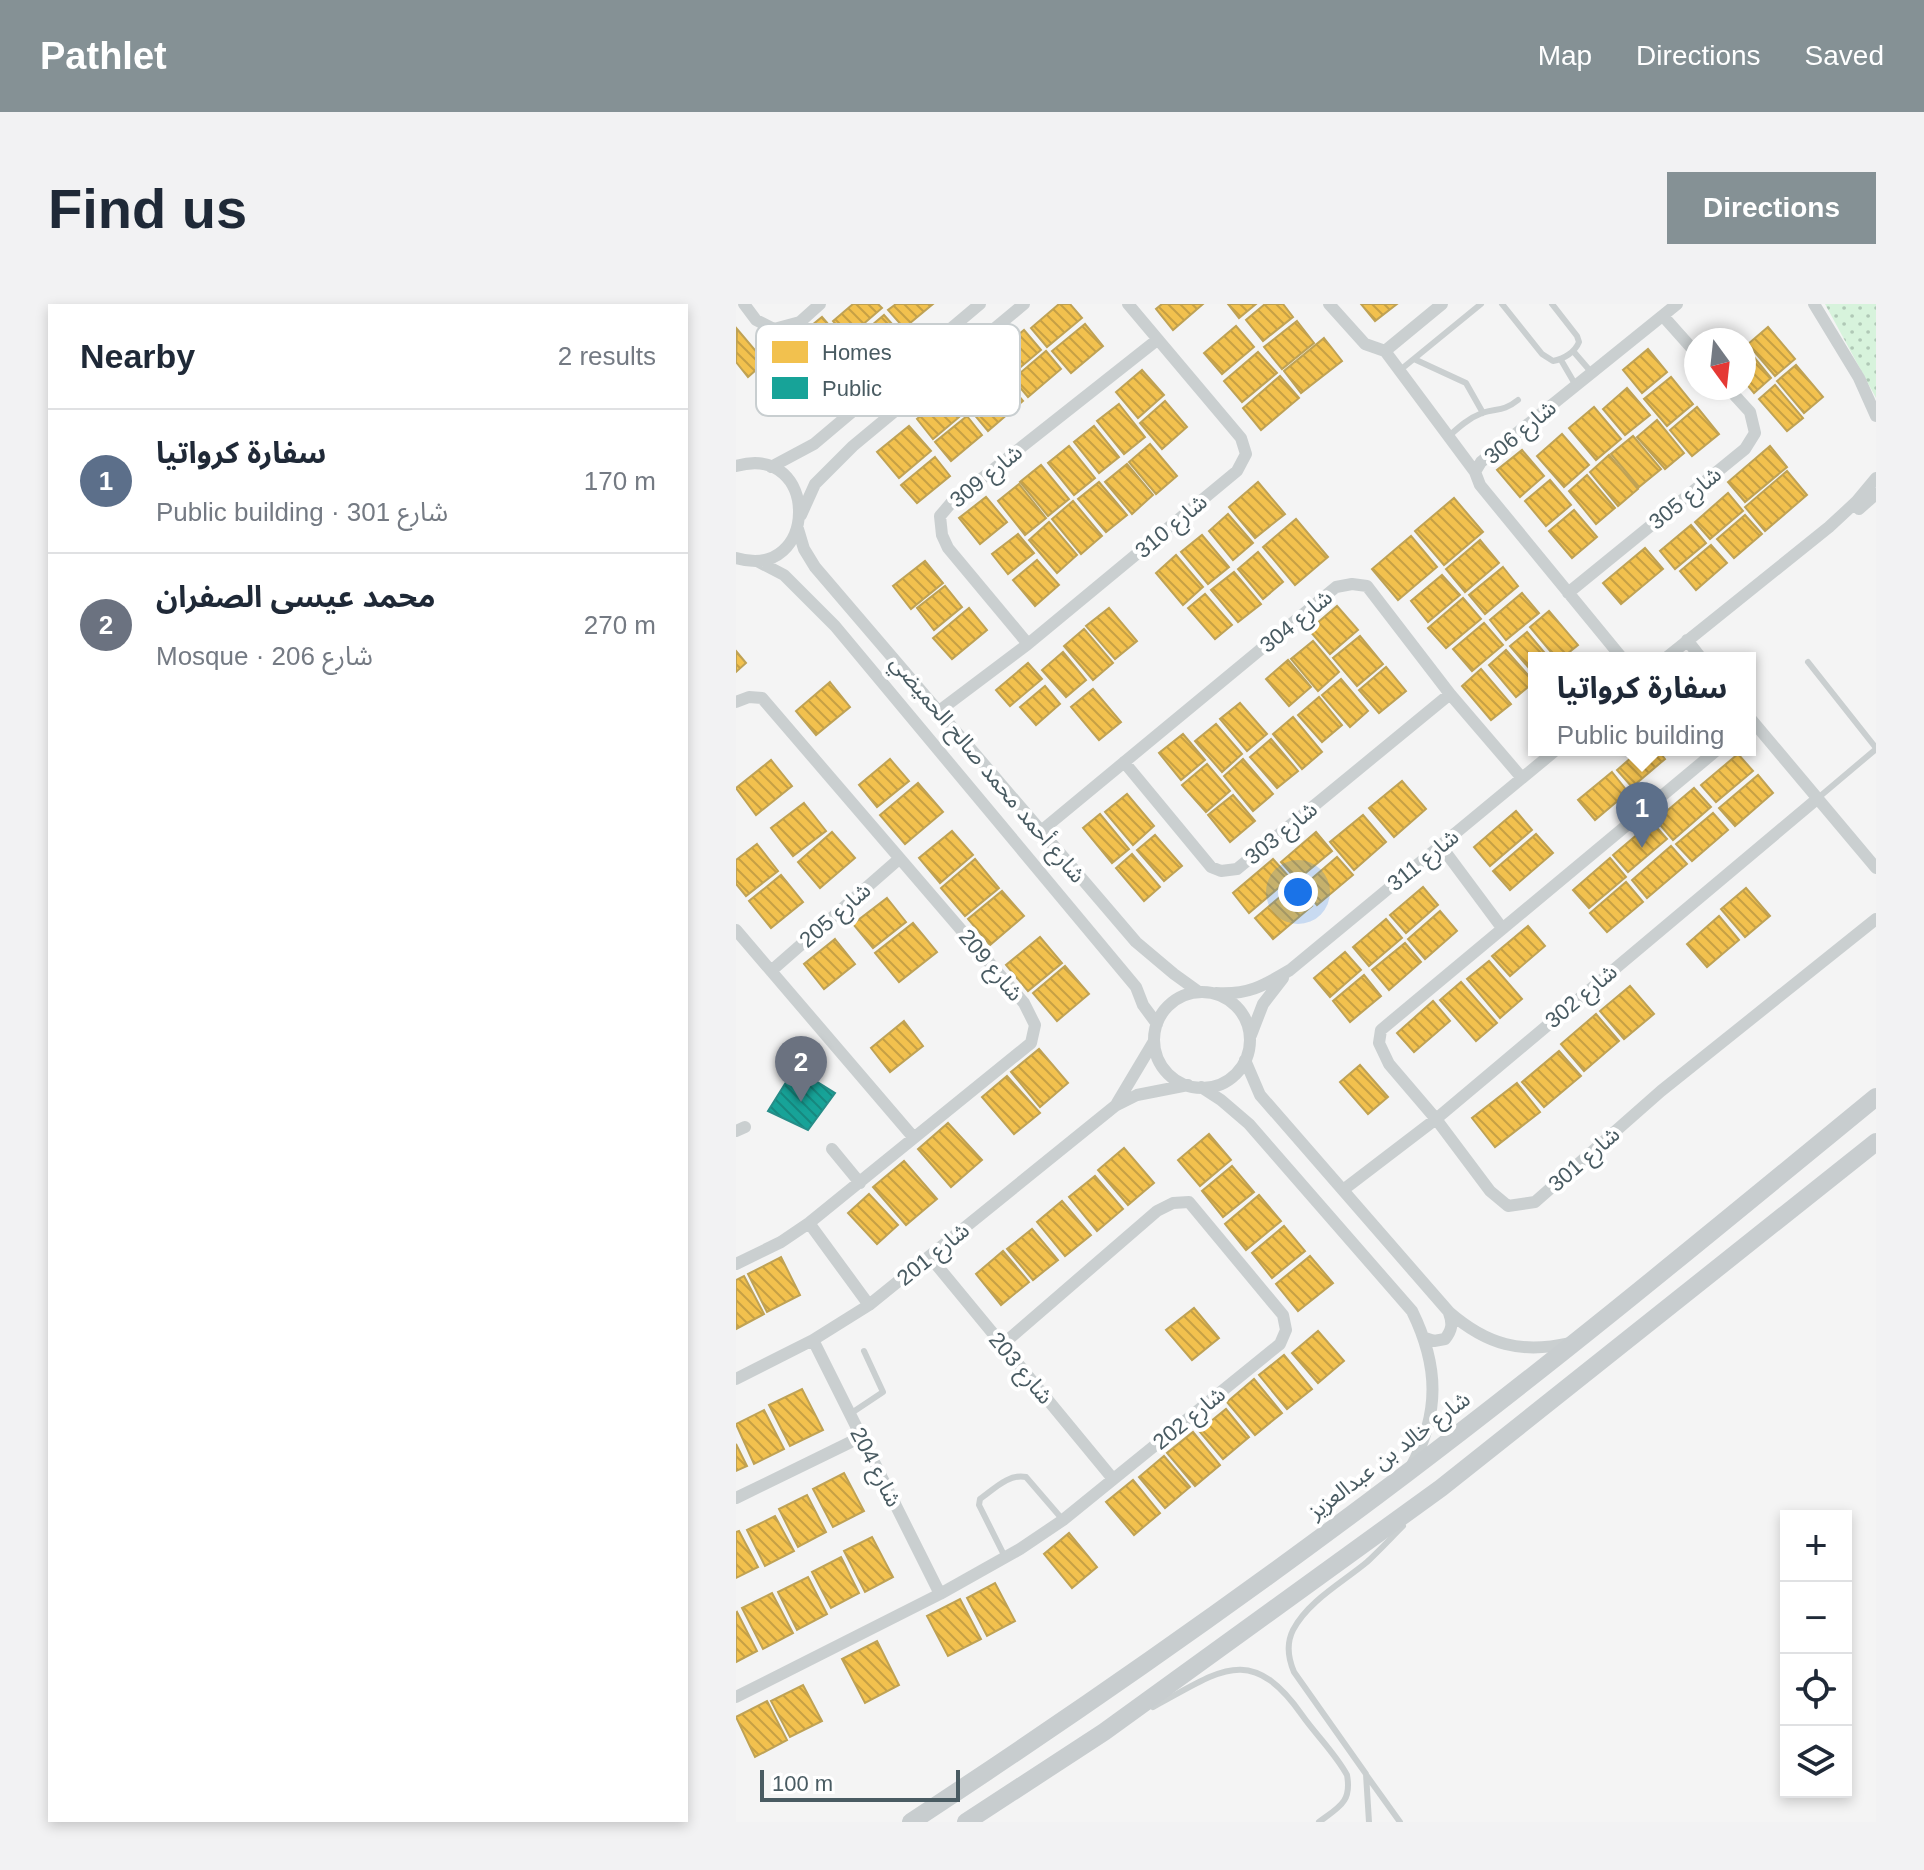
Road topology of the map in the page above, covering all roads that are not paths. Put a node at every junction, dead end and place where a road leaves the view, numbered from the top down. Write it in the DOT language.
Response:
graph roads {
  1 [pos="744,304"];
  2 [pos="820,304"];
  3 [pos="980,304"];
  4 [pos="1024,304"];
  5 [pos="1128,304"];
  6 [pos="1329,304"];
  7 [pos="1442,304"];
  8 [pos="1481,304"];
  9 [pos="1502,304"];
  10 [pos="1552,304"];
  11 [pos="1677,304"];
  12 [pos="1814,304"];
  13 [pos="1663,316"];
  14 [pos="764,324"];
  15 [pos="793,324"];
  16 [pos="956,324"];
  17 [pos="1000,324"];
  18 [pos="1157,340"];
  19 [pos="1684,340"];
  20 [pos="1385,351"];
  21 [pos="1573,351"];
  22 [pos="1414,359"];
  23 [pos="1561,360"];
  24 [pos="1399,371"];
  25 [pos="1592,373"];
  26 [pos="1859,378"];
  27 [pos="1576,386"];
  28 [pos="1876,398"];
  29 [pos="1518,400"];
  30 [pos="1739,400"];
  31 [pos="1483,413"];
  32 [pos="847,416"];
  33 [pos="889,416"];
  34 [pos="1876,416"];
  35 [pos="1448,437"];
  36 [pos="736,456"];
  37 [pos="757,463"];
  38 [pos="736,466"];
  39 [pos="771,467"];
  40 [pos="1475,472"];
  41 [pos="1876,478"];
  42 [pos="1876,494"];
  43 [pos="801,515"];
  44 [pos="1829,527"];
  45 [pos="798,529"];
  46 [pos="737,560"];
  47 [pos="757,561"];
  48 [pos="1568,593"];
  49 [pos="1687,640"];
  50 [pos="1028,644"];
  51 [pos="1617,652"];
  52 [pos="1673,652"];
  53 [pos="1696,652"];
  54 [pos="1808,662"];
  55 [pos="1450,694"];
  56 [pos="736,702"];
  57 [pos="939,711"];
  58 [pos="1756,726"];
  59 [pos="1876,748"];
  60 [pos="1549,756"];
  61 [pos="1710,756"];
  62 [pos="1124,762"];
  63 [pos="1522,778"];
  64 [pos="1817,799"];
  65 [pos="1041,831"];
  66 [pos="1441,846"];
  67 [pos="899,859"];
  68 [pos="1876,868"];
  69 [pos="1876,919"];
  70 [pos="1502,928"];
  71 [pos="736,930"];
  72 [pos="1290,970"];
  73 [pos="771,971"];
  74 [pos="1199,992"];
  75 [pos="1216,993"];
  76 [pos="1157,1024"];
  77 [pos="1250,1038"];
  78 [pos="1154,1041"];
  79 [pos="1245,1060"];
  80 [pos="1194,1086"];
  81 [pos="1876,1097"];
  82 [pos="1115,1106"];
  83 [pos="1436,1119"];
  84 [pos="914,1138"];
  85 [pos="1876,1142"];
  86 [pos="832,1149"];
  87 [pos="860,1183"];
  88 [pos="1343,1190"];
  89 [pos="809,1223"];
  90 [pos="930,1257"];
  91 [pos="736,1264"];
  92 [pos="869,1305"];
  93 [pos="1449,1312"];
  94 [pos="1425,1338"];
  95 [pos="813,1340"];
  96 [pos="1576,1342"];
  97 [pos="1002,1345"];
  98 [pos="864,1351"];
  99 [pos="736,1379"];
  100 [pos="850,1414"];
  101 [pos="861,1437"];
  102 [pos="1407,1473"];
  103 [pos="1113,1479"];
  104 [pos="1441,1488"];
  105 [pos="736,1498"];
  106 [pos="1063,1520"];
  107 [pos="1005,1557"];
  108 [pos="940,1594"];
  109 [pos="736,1697"];
  110 [pos="1104,1732"];
  111 [pos="1366,1774"];
  112 [pos="911,1822"];
  113 [pos="966,1822"];
  114 [pos="1319,1822"];
  115 [pos="1369,1822"];
  116 [pos="1400,1822"];
  1 -- 14 [label="street"];
  2 -- 15 [label="street"];
  3 -- 16 [label="street"];
  4 -- 17 [label="street"];
  5 -- 18 [label="street, شارع 310"];
  6 -- 20 [label="street"];
  7 -- 20 [label="street"];
  8 -- 22 [label="lane"];
  9 -- 23 [label="lane"];
  10 -- 21 [label="lane"];
  11 -- 13 [label="street, شارع 306"];
  12 -- 26 [label="street"];
  13 -- 19 [label="street"];
  13 -- 25 [label="street, شارع 306"];
  18 -- 50 [label="street, شارع 310"];
  18 -- 50 [label="street, شارع 309"];
  20 -- 24 [label="street"];
  21 -- 23 [label="lane"];
  21 -- 25 [label="lane"];
  22 -- 24 [label="lane"];
  22 -- 31 [label="lane"];
  23 -- 27 [label="lane"];
  24 -- 35 [label="street"];
  25 -- 27 [label="street, شارع 306"];
  26 -- 28 [label="street"];
  26 -- 34 [label="street"];
  27 -- 40 [label="street, شارع 306"];
  29 -- 31 [label="lane"];
  30 -- 48 [label="street, شارع 305"];
  31 -- 35 [label="lane"];
  32 -- 39 [label="street"];
  33 -- 43 [label="street"];
  35 -- 40 [label="street"];
  36 -- 37 [label="street"];
  37 -- 38 [label="street"];
  37 -- 39 [label="street"];
  39 -- 43 [label="street"];
  40 -- 48 [label="street, شارع 306"];
  41 -- 44 [label="street"];
  42 -- 44 [label="street"];
  43 -- 45 [label="street"];
  44 -- 49 [label="street"];
  45 -- 47 [label="street"];
  45 -- 57 [label="street, شارع أحمد محمد صالح الحميضي"];
  46 -- 47 [label="street"];
  47 -- 76 [label="street, شارع أحمد محمد صالح الحميضي"];
  48 -- 51 [label="street, شارع 306"];
  49 -- 52 [label="street"];
  49 -- 53 [label="street"];
  50 -- 57 [label="street, شارع 310"];
  54 -- 59 [label="lane"];
  55 -- 62 [label="street, شارع 303"];
  55 -- 62 [label="street, شارع 304"];
  55 -- 63 [label="street, شارع 304"];
  56 -- 67 [label="street, شارع 209"];
  57 -- 65 [label="street, شارع أحمد محمد صالح الحميضي"];
  58 -- 64 [label="street"];
  59 -- 64 [label="lane"];
  60 -- 63 [label="street, شارع 311"];
  61 -- 70 [label="street, شارع 301"];
  62 -- 65 [label="street, شارع 304"];
  63 -- 66 [label="street, شارع 311"];
  64 -- 68 [label="street"];
  64 -- 83 [label="street, شارع 302"];
  65 -- 74 [label="street, شارع أحمد محمد صالح الحميضي"];
  66 -- 70 [label="street"];
  66 -- 72 [label="street, شارع 311"];
  67 -- 73 [label="street, شارع 205"];
  67 -- 84 [label="street, شارع 209"];
  69 -- 83 [label="street, شارع 301"];
  70 -- 83 [label="street, شارع 301"];
  71 -- 73 [label="street"];
  72 -- 75 [label="street, شارع 311"];
  72 -- 77 [label="street, شارع 311"];
  73 -- 84 [label="street"];
  74 -- 75 [label="street"];
  74 -- 76 [label="street"];
  75 -- 77 [label="street"];
  76 -- 78 [label="street"];
  77 -- 79 [label="street"];
  78 -- 80 [label="street"];
  78 -- 82 [label="street, شارع 201"];
  79 -- 80 [label="street"];
  79 -- 88 [label="street"];
  80 -- 82 [label="street, شارع 201"];
  80 -- 94 [label="street"];
  81 -- 96 [label="main road, شارع خالد بن عبدالعزيز"];
  82 -- 90 [label="street, شارع 201"];
  83 -- 88 [label="street, شارع 302"];
  84 -- 87 [label="street, شارع 209"];
  85 -- 104 [label="main road"];
  86 -- 87 [label="street"];
  87 -- 89 [label="street, شارع 209"];
  88 -- 93 [label="street"];
  89 -- 91 [label="street, شارع 209"];
  89 -- 92 [label="street"];
  90 -- 92 [label="street, شارع 201"];
  90 -- 97 [label="street, شارع 203"];
  92 -- 95 [label="street, شارع 201"];
  93 -- 94 [label="street"];
  93 -- 96 [label="street"];
  94 -- 102 [label="street"];
  95 -- 99 [label="street, شارع 201"];
  95 -- 100 [label="street, شارع 204"];
  96 -- 102 [label="main road, شارع خالد بن عبدالعزيز"];
  97 -- 103 [label="street, شارع 203"];
  97 -- 103 [label="street, شارع 202"];
  98 -- 100 [label="lane"];
  100 -- 101 [label="street, شارع 204"];
  101 -- 105 [label="street"];
  101 -- 108 [label="street, شارع 204"];
  102 -- 112 [label="main road, شارع خالد بن عبدالعزيز"];
  103 -- 106 [label="street, شارع 202"];
  104 -- 110 [label="main road"];
  104 -- 111 [label="lane"];
  106 -- 107 [label="street, شارع 202"];
  106 -- 107 [label="lane"];
  107 -- 108 [label="street, شارع 202"];
  108 -- 109 [label="street, شارع 202"];
  110 -- 113 [label="main road"];
  110 -- 114 [label="lane"];
  111 -- 115 [label="lane"];
  111 -- 116 [label="lane"];
}
